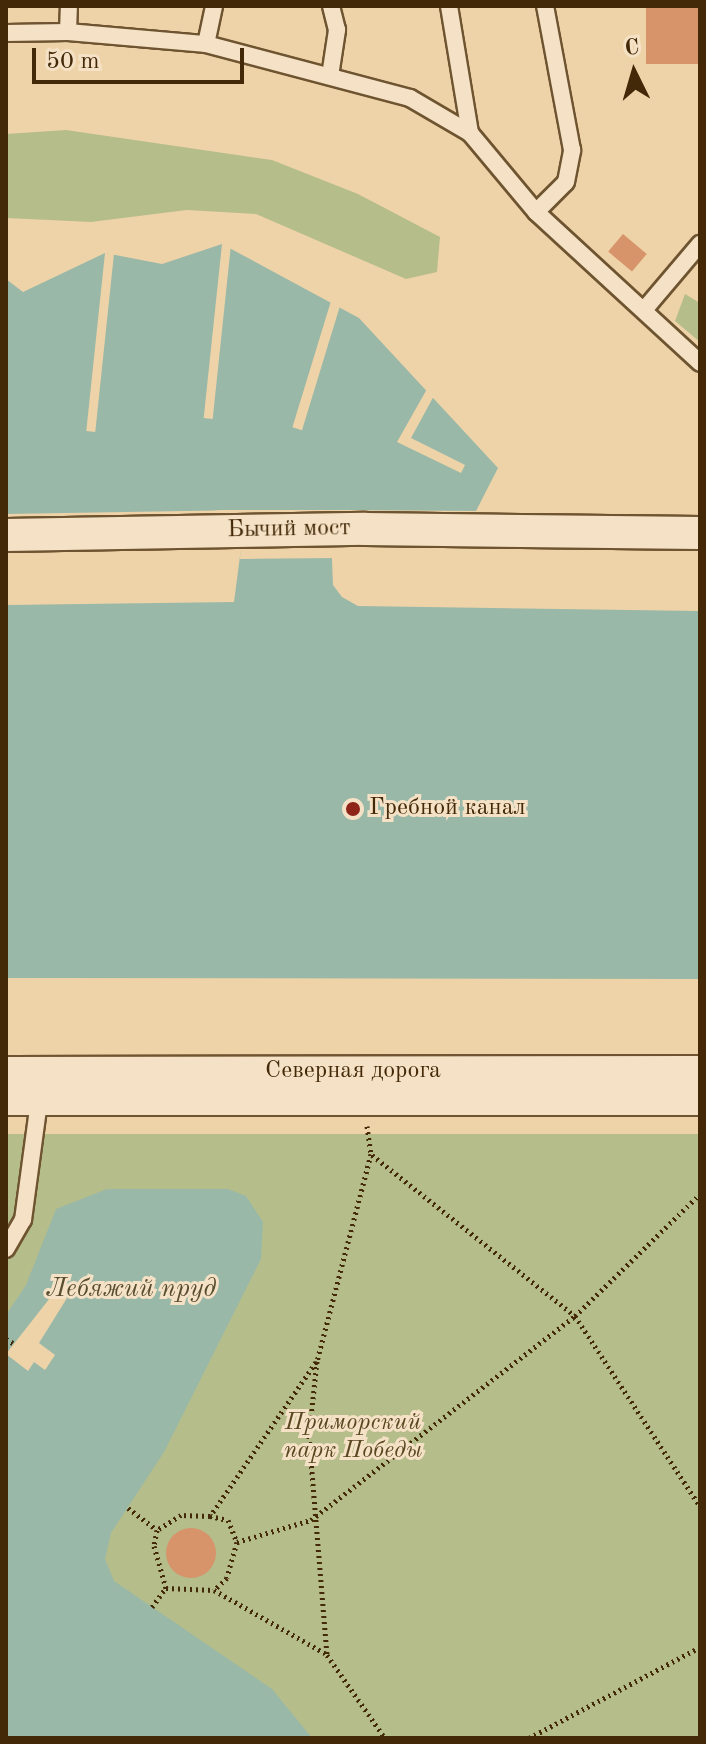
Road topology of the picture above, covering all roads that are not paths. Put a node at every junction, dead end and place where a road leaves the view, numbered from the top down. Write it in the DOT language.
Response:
graph roads {
  1 [pos="69,6"];
  2 [pos="214,6"];
  3 [pos="331,6"];
  4 [pos="449,6"];
  5 [pos="545,6"];
  6 [pos="68,32"];
  7 [pos="6,33"];
  8 [pos="206,44"];
  9 [pos="330,76"];
  10 [pos="470,133"];
  11 [pos="536,212"];
  12 [pos="700,244"];
  13 [pos="644,310"];
  14 [pos="700,363"];
  15 [pos="700,533"];
  16 [pos="6,535"];
  17 [pos="700,1072"];
  18 [pos="6,1073"];
  19 [pos="40,1086"];
  20 [pos="6,1099"];
  21 [pos="700,1099"];
  22 [pos="6,1249"];
  1 -- 6 [label="lane"];
  2 -- 8 [label="lane"];
  3 -- 9 [label="lane"];
  4 -- 10 [label="lane"];
  5 -- 11 [label="lane"];
  6 -- 7 [label="lane"];
  6 -- 8 [label="lane"];
  8 -- 9 [label="lane"];
  9 -- 10 [label="lane"];
  10 -- 11 [label="lane"];
  11 -- 13 [label="lane"];
  12 -- 13 [label="lane"];
  13 -- 14 [label="lane"];
  15 -- 16 [label="street, Бычий мост"];
  17 -- 19 [label="street, Северная дорога"];
  18 -- 19 [label="street, Северная дорога"];
  19 -- 20 [label="street, Северная дорога"];
  19 -- 21 [label="street, Северная дорога"];
  19 -- 22 [label="lane"];
}
